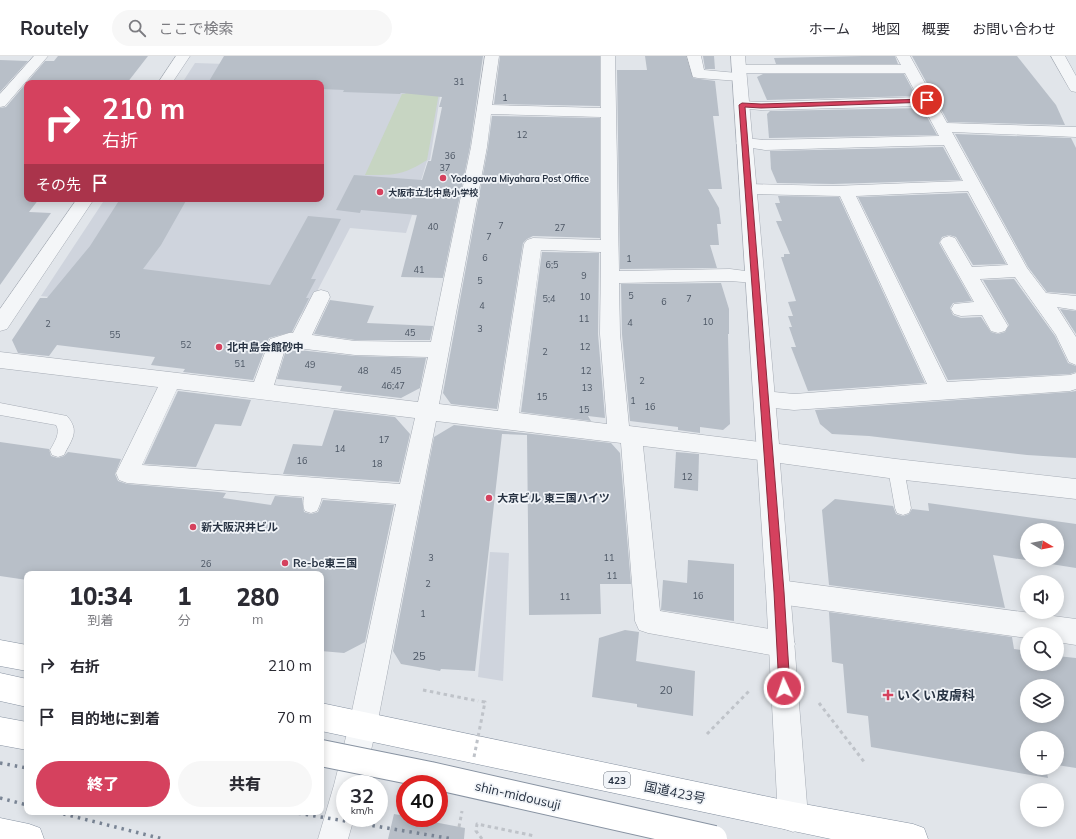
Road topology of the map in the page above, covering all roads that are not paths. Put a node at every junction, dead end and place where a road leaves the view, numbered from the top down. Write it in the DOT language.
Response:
graph roads {
  1 [pos="41,56"];
  2 [pos="183,56"];
  3 [pos="492,56"];
  4 [pos="608,56"];
  5 [pos="694,56"];
  6 [pos="1058,56"];
  7 [pos="907,62"];
  8 [pos="739,67"];
  9 [pos="167,80"];
  10 [pos="1076,88"];
  11 [pos="927,100"];
  12 [pos="0,103"];
  13 [pos="742,105"];
  14 [pos="484,109"];
  15 [pos="608,113"];
  16 [pos="1076,132"];
  17 [pos="945,133"];
  18 [pos="744,143"];
  19 [pos="974,186"];
  20 [pos="748,189"];
  21 [pos="845,190"];
  22 [pos="84,202"];
  23 [pos="949,242"];
  24 [pos="609,246"];
  25 [pos="1020,271"];
  26 [pos="968,273"];
  27 [pos="610,277"];
  28 [pos="755,277"];
  29 [pos="321,297"];
  30 [pos="1042,299"];
  31 [pos="1076,303"];
  32 [pos="988,308"];
  33 [pos="961,309"];
  34 [pos="0,324"];
  35 [pos="998,326"];
  36 [pos="299,341"];
  37 [pos="439,350"];
  38 [pos="1076,358"];
  39 [pos="0,360"];
  40 [pos="171,381"];
  41 [pos="1076,382"];
  42 [pos="262,391"];
  43 [pos="941,391"];
  44 [pos="764,399"];
  45 [pos="0,409"];
  46 [pos="427,411"];
  47 [pos="507,421"];
  48 [pos="625,435"];
  49 [pos="58,450"];
  50 [pos="768,452"];
  51 [pos="896,469"];
  52 [pos="1076,489"];
  53 [pos="409,495"];
  54 [pos="903,508"];
  55 [pos="779,592"];
  56 [pos="1076,632"];
  57 [pos="782,644"];
  58 [pos="0,653"];
  59 [pos="24,657"];
  60 [pos="0,687"];
  61 [pos="24,692"];
  62 [pos="324,718"];
  63 [pos="363,725"];
  64 [pos="0,731"];
  65 [pos="324,732"];
  66 [pos="24,735"];
  67 [pos="324,754"];
  68 [pos="350,775"];
  69 [pos="793,818"];
  70 [pos="336,827"];
  71 [pos="0,833"];
  72 [pos="29,839"];
  73 [pos="333,839"];
  74 [pos="714,839"];
  75 [pos="913,839"];
  1 -- 12 [label="street"];
  2 -- 9 [label="street"];
  3 -- 14 [label="street"];
  4 -- 15 [label="street"];
  5 -- 8 [label="street"];
  6 -- 10 [label="street"];
  7 -- 8 [label="street"];
  7 -- 11 [label="street"];
  8 -- 13 [label="street"];
  11 -- 13 [label="street"];
  11 -- 17 [label="street"];
  13 -- 18 [label="street"];
  14 -- 15 [label="street"];
  14 -- 37 [label="street"];
  15 -- 24 [label="street"];
  16 -- 17 [label="street"];
  17 -- 18 [label="street"];
  17 -- 19 [label="street"];
  18 -- 20 [label="street"];
  19 -- 21 [label="street"];
  19 -- 25 [label="street"];
  20 -- 21 [label="street"];
  20 -- 28 [label="street"];
  21 -- 43 [label="street"];
  22 -- 34 [label="street"];
  23 -- 26 [label="street"];
  24 -- 27 [label="street"];
  24 -- 47 [label="street"];
  25 -- 26 [label="street"];
  25 -- 30 [label="street"];
  26 -- 32 [label="street"];
  27 -- 28 [label="street"];
  27 -- 48 [label="street"];
  28 -- 44 [label="street"];
  29 -- 36 [label="street"];
  30 -- 31 [label="street"];
  30 -- 38 [label="street"];
  32 -- 33 [label="street"];
  32 -- 35 [label="street"];
  36 -- 37 [label="street"];
  36 -- 42 [label="street"];
  37 -- 46 [label="street"];
  39 -- 40 [label="street"];
  40 -- 42 [label="street"];
  40 -- 53 [label="street"];
  41 -- 43 [label="street"];
  42 -- 46 [label="street"];
  43 -- 44 [label="street"];
  44 -- 50 [label="street"];
  45 -- 49 [label="lane"];
  46 -- 47 [label="street"];
  46 -- 53 [label="street"];
  47 -- 48 [label="street"];
  48 -- 50 [label="street"];
  48 -- 57 [label="street"];
  50 -- 51 [label="street"];
  50 -- 55 [label="street"];
  51 -- 52 [label="street"];
  51 -- 54 [label="lane"];
  53 -- 63 [label="street"];
  55 -- 56 [label="street"];
  55 -- 57 [label="street"];
  57 -- 69 [label="street"];
  58 -- 59 [label="highway"];
  60 -- 61 [label="highway"];
  62 -- 63 [label="highway, 国道423号 / 423"];
  63 -- 65 [label="highway"];
  63 -- 68 [label="street"];
  63 -- 69 [label="highway, 国道423号 / 423"];
  64 -- 66 [label="highway"];
  67 -- 74 [label="highway, shin-midousuji, bridge"];
  69 -- 75 [label="highway, 国道423号 / 423"];
  70 -- 73 [label="street"];
  71 -- 72 [label="highway"];
}
